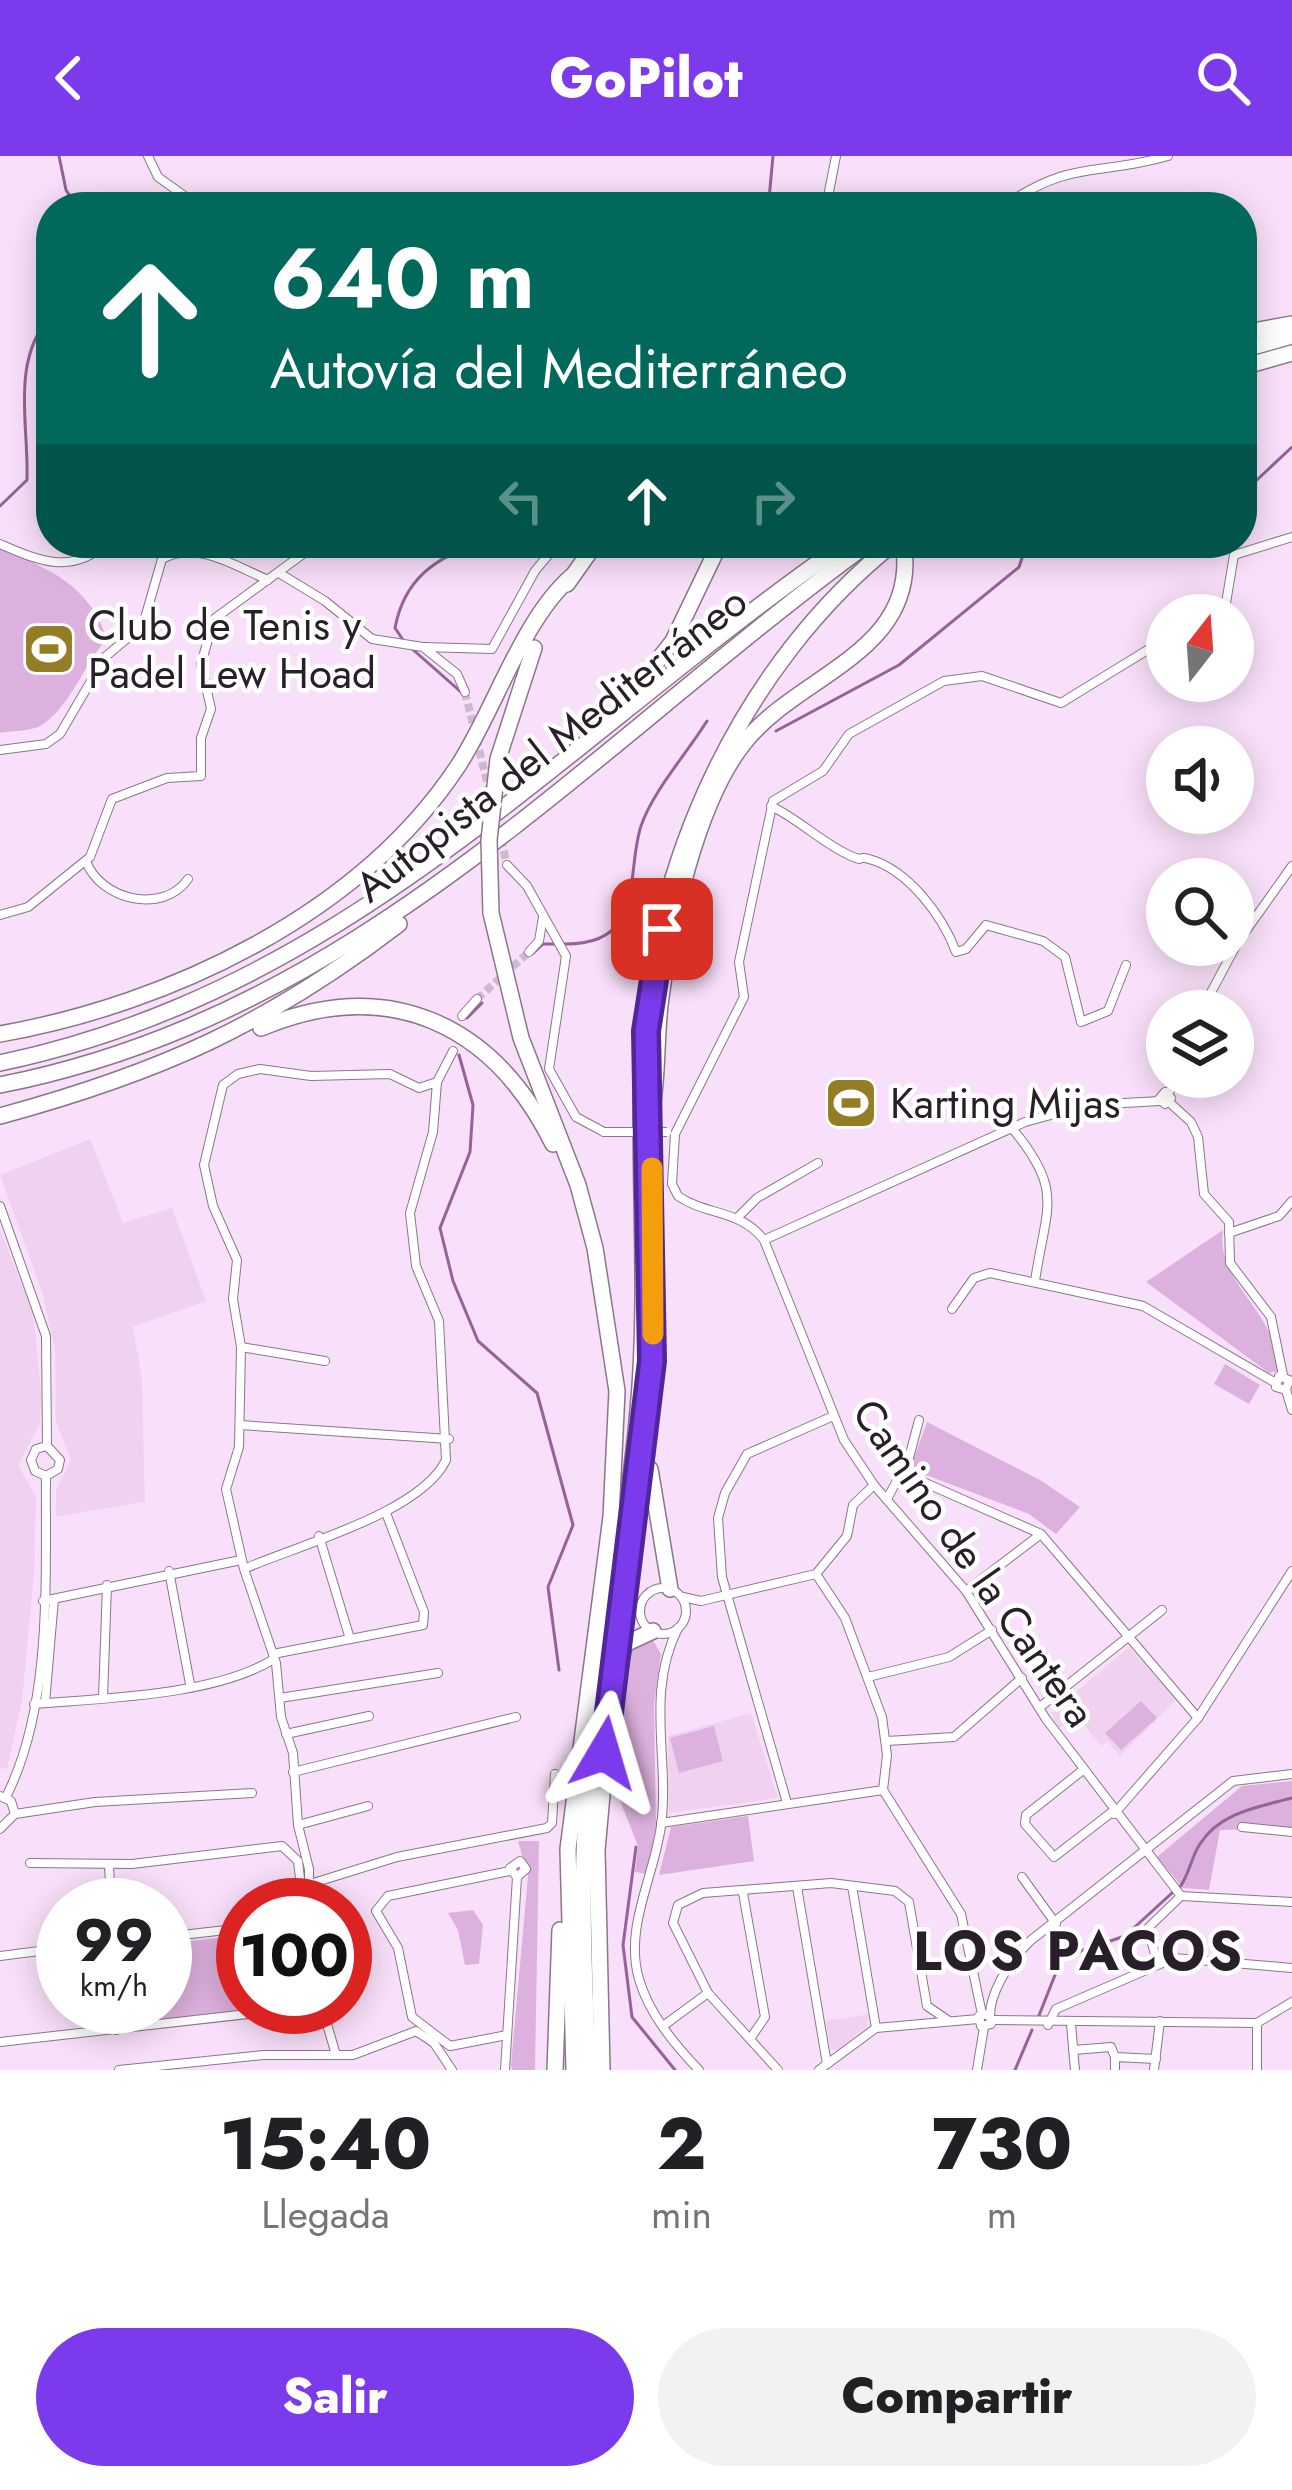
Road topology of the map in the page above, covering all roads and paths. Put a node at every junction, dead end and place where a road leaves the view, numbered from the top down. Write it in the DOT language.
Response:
graph roads {
  1 [pos="148,156"];
  2 [pos="836,156"];
  3 [pos="1121,156"];
  4 [pos="1168,156"];
  5 [pos="1116,166"];
  6 [pos="179,192"];
  7 [pos="829,192"];
  8 [pos="1028,192"];
  9 [pos="1292,324"];
  10 [pos="1257,330"];
  11 [pos="1292,336"];
  12 [pos="1257,346"];
  13 [pos="1292,352"];
  14 [pos="1257,362"];
  15 [pos="1292,537"];
  16 [pos="0,544"];
  17 [pos="1257,548"];
  18 [pos="81,558"];
  19 [pos="168,558"];
  20 [pos="216,558"];
  21 [pos="298,558"];
  22 [pos="546,558"];
  23 [pos="585,558"];
  24 [pos="713,558"];
  25 [pos="825,558"];
  26 [pos="850,558"];
  27 [pos="886,558"];
  28 [pos="901,558"];
  29 [pos="1234,558"];
  30 [pos="279,573"];
  31 [pos="571,577"];
  32 [pos="269,580"];
  33 [pos="1228,594"];
  34 [pos="423,647"];
  35 [pos="1146,651"];
  36 [pos="465,692"];
  37 [pos="609,722"];
  38 [pos="0,750"];
  39 [pos="771,806"];
  40 [pos="86,860"];
  41 [pos="507,865"];
  42 [pos="1292,866"];
  43 [pos="460,872"];
  44 [pos="188,879"];
  45 [pos="0,915"];
  46 [pos="543,917"];
  47 [pos="529,952"];
  48 [pos="1126,965"];
  49 [pos="1212,990"];
  50 [pos="477,999"];
  51 [pos="462,1016"];
  52 [pos="646,1031"];
  53 [pos="0,1034"];
  54 [pos="453,1052"];
  55 [pos="190,1055"];
  56 [pos="0,1064"];
  57 [pos="437,1082"];
  58 [pos="0,1085"];
  59 [pos="1166,1099"];
  60 [pos="652,1115"];
  61 [pos="0,1116"];
  62 [pos="1011,1127"];
  63 [pos="671,1133"];
  64 [pos="818,1163"];
  65 [pos="1292,1201"];
  66 [pos="0,1206"];
  67 [pos="583,1206"];
  68 [pos="739,1216"];
  69 [pos="1229,1233"];
  70 [pos="764,1240"];
  71 [pos="1035,1281"];
  72 [pos="952,1309"];
  73 [pos="241,1347"];
  74 [pos="326,1361"];
  75 [pos="1283,1375"];
  76 [pos="1274,1382"];
  77 [pos="1286,1390"];
  78 [pos="1292,1410"];
  79 [pos="831,1417"];
  80 [pos="920,1420"];
  81 [pos="240,1425"];
  82 [pos="647,1428"];
  83 [pos="449,1439"];
  84 [pos="47,1446"];
  85 [pos="46,1476"];
  86 [pos="901,1479"];
  87 [pos="874,1485"];
  88 [pos="887,1498"];
  89 [pos="386,1513"];
  90 [pos="1041,1534"];
  91 [pos="319,1536"];
  92 [pos="243,1564"];
  93 [pos="170,1571"];
  94 [pos="1292,1571"];
  95 [pos="816,1574"];
  96 [pos="107,1586"];
  97 [pos="966,1591"];
  98 [pos="675,1593"];
  99 [pos="727,1594"];
  100 [pos="54,1599"];
  101 [pos="43,1601"];
  102 [pos="700,1601"];
  103 [pos="1162,1610"];
  104 [pos="685,1617"];
  105 [pos="678,1628"];
  106 [pos="992,1630"];
  107 [pos="654,1632"];
  108 [pos="1129,1636"];
  109 [pos="350,1639"];
  110 [pos="665,1654"];
  111 [pos="274,1657"];
  112 [pos="438,1673"];
  113 [pos="868,1677"];
  114 [pos="1022,1678"];
  115 [pos="190,1684"];
  116 [pos="280,1698"];
  117 [pos="103,1699"];
  118 [pos="611,1701"];
  119 [pos="40,1703"];
  120 [pos="1040,1708"];
  121 [pos="369,1716"];
  122 [pos="517,1717"];
  123 [pos="1198,1718"];
  124 [pos="286,1734"];
  125 [pos="886,1741"];
  126 [pos="1083,1770"];
  127 [pos="293,1772"];
  128 [pos="555,1774"];
  129 [pos="1292,1774"];
  130 [pos="882,1786"];
  131 [pos="252,1793"];
  132 [pos="3,1796"];
  133 [pos="787,1803"];
  134 [pos="368,1806"];
  135 [pos="1113,1813"];
  136 [pos="15,1814"];
  137 [pos="662,1823"];
  138 [pos="298,1826"];
  139 [pos="1242,1827"];
  140 [pos="0,1829"];
  141 [pos="1292,1832"];
  142 [pos="568,1849"];
  143 [pos="1145,1851"];
  144 [pos="29,1863"];
  145 [pos="110,1864"];
  146 [pos="1022,1877"];
  147 [pos="110,1878"];
  148 [pos="301,1878"];
  149 [pos="309,1878"];
  150 [pos="329,1878"];
  151 [pos="852,1886"];
  152 [pos="797,1887"];
  153 [pos="743,1892"];
  154 [pos="1181,1896"];
  155 [pos="1292,1902"];
  156 [pos="1056,1924"];
  157 [pos="36,1951"];
  158 [pos="0,1956"];
  159 [pos="1156,1962"];
  160 [pos="1292,1968"];
  161 [pos="708,1993"];
  162 [pos="1292,2002"];
  163 [pos="985,2019"];
  164 [pos="949,2021"];
  165 [pos="1160,2021"];
  166 [pos="1257,2023"];
  167 [pos="1048,2024"];
  168 [pos="1065,2024"];
  169 [pos="663,2026"];
  170 [pos="876,2028"];
  171 [pos="77,2034"];
  172 [pos="330,2034"];
  173 [pos="507,2035"];
  174 [pos="750,2039"];
  175 [pos="0,2042"];
  176 [pos="1073,2050"];
  177 [pos="336,2055"];
  178 [pos="1115,2057"];
  179 [pos="1156,2059"];
  180 [pos="823,2067"];
  181 [pos="119,2070"];
  182 [pos="452,2070"];
  183 [pos="505,2070"];
  184 [pos="555,2070"];
  185 [pos="574,2070"];
  186 [pos="588,2070"];
  187 [pos="602,2070"];
  188 [pos="699,2070"];
  189 [pos="778,2070"];
  190 [pos="977,2070"];
  191 [pos="1076,2070"];
  192 [pos="1115,2070"];
  193 [pos="1154,2070"];
  194 [pos="1257,2070"];
  1 -- 6 [label="street"];
  2 -- 7 [label="street"];
  3 -- 5 [label="street"];
  4 -- 5 [label="street"];
  5 -- 8 [label="street"];
  9 -- 10 [label="highway"];
  11 -- 12 [label="highway"];
  13 -- 14 [label="highway"];
  15 -- 17 [label="street"];
  16 -- 18 [label="street"];
  19 -- 38 [label="street"];
  20 -- 32 [label="street"];
  21 -- 30 [label="street"];
  22 -- 34 [label="street"];
  23 -- 31 [label="highway"];
  24 -- 37 [label="highway"];
  25 -- 37 [label="highway, Autopista del Mediterráneo"];
  26 -- 43 [label="highway, Autopista del Mediterráneo"];
  27 -- 52 [label="highway"];
  28 -- 60 [label="highway"];
  29 -- 33 [label="street"];
  30 -- 32 [label="street"];
  30 -- 34 [label="street"];
  31 -- 53 [label="highway"];
  31 -- 67 [label="highway, bridge"];
  32 -- 40 [label="street"];
  34 -- 36 [label="street"];
  35 -- 39 [label="street"];
  37 -- 56 [label="highway, Autopista del Mediterráneo"];
  39 -- 48 [label="street"];
  39 -- 63 [label="street"];
  40 -- 44 [label="street"];
  40 -- 45 [label="street"];
  41 -- 46 [label="street"];
  42 -- 49 [label="street"];
  43 -- 55 [label="highway"];
  43 -- 58 [label="highway, Autopista del Mediterráneo"];
  46 -- 47 [label="street"];
  46 -- 63 [label="street, bridge"];
  50 -- 51 [label="street"];
  52 -- 60 [label="highway"];
  52 -- 186 [label="highway"];
  54 -- 57 [label="street"];
  55 -- 61 [label="highway"];
  55 -- 67 [label="highway"];
  57 -- 73 [label="street"];
  57 -- 83 [label="street"];
  59 -- 62 [label="street"];
  59 -- 69 [label="street"];
  60 -- 82 [label="highway"];
  62 -- 70 [label="street"];
  62 -- 71 [label="street"];
  63 -- 68 [label="street"];
  64 -- 68 [label="street"];
  65 -- 69 [label="street"];
  66 -- 84 [label="street"];
  67 -- 142 [label="highway"];
  68 -- 70 [label="street"];
  69 -- 75 [label="street"];
  70 -- 79 [label="street, Camino de la Cantera"];
  71 -- 72 [label="street"];
  71 -- 76 [label="street"];
  73 -- 74 [label="street"];
  73 -- 81 [label="street"];
  75 -- 76 [label="street"];
  75 -- 77 [label="street"];
  76 -- 77 [label="street"];
  77 -- 78 [label="street"];
  79 -- 87 [label="street, Camino de la Cantera"];
  79 -- 99 [label="street"];
  80 -- 86 [label="street"];
  81 -- 83 [label="street"];
  81 -- 92 [label="street"];
  82 -- 98 [label="highway"];
  82 -- 118 [label="highway"];
  83 -- 89 [label="street"];
  84 -- 85 [label="street"];
  84 -- 85 [label="street"];
  85 -- 101 [label="street"];
  86 -- 88 [label="street"];
  86 -- 90 [label="street"];
  87 -- 88 [label="street, Camino de la Cantera"];
  87 -- 95 [label="street"];
  88 -- 97 [label="street, Camino de la Cantera"];
  89 -- 91 [label="street"];
  89 -- 109 [label="street"];
  90 -- 97 [label="street"];
  90 -- 108 [label="street"];
  91 -- 92 [label="street"];
  91 -- 109 [label="street"];
  92 -- 93 [label="street"];
  92 -- 111 [label="street"];
  93 -- 96 [label="street"];
  93 -- 115 [label="street"];
  94 -- 123 [label="street"];
  95 -- 99 [label="street"];
  95 -- 113 [label="street"];
  96 -- 100 [label="street"];
  96 -- 117 [label="street"];
  97 -- 106 [label="street, Camino de la Cantera"];
  98 -- 102 [label="street"];
  98 -- 104 [label="street"];
  98 -- 107 [label="street"];
  99 -- 102 [label="street"];
  99 -- 133 [label="street"];
  100 -- 101 [label="street"];
  100 -- 119 [label="street"];
  101 -- 119 [label="street"];
  102 -- 104 [label="street"];
  103 -- 108 [label="street"];
  104 -- 105 [label="street"];
  105 -- 107 [label="street"];
  105 -- 110 [label="street"];
  106 -- 113 [label="street"];
  106 -- 114 [label="street, Camino de la Cantera"];
  107 -- 110 [label="street"];
  107 -- 118 [label="highway"];
  108 -- 120 [label="street"];
  108 -- 123 [label="street"];
  109 -- 111 [label="street"];
  110 -- 137 [label="street"];
  111 -- 115 [label="street"];
  111 -- 116 [label="street"];
  112 -- 116 [label="street"];
  113 -- 125 [label="street"];
  114 -- 120 [label="street, Camino de la Cantera"];
  114 -- 125 [label="street"];
  115 -- 117 [label="street"];
  116 -- 124 [label="street"];
  117 -- 119 [label="street"];
  118 -- 187 [label="highway"];
  119 -- 132 [label="street"];
  120 -- 126 [label="street, Camino de la Cantera"];
  121 -- 124 [label="street"];
  122 -- 127 [label="street"];
  123 -- 135 [label="street"];
  124 -- 127 [label="street"];
  125 -- 130 [label="street"];
  126 -- 135 [label="street, Camino de la Cantera"];
  126 -- 135 [label="street"];
  127 -- 138 [label="street"];
  128 -- 150 [label="street"];
  129 -- 143 [label="street"];
  130 -- 133 [label="street"];
  130 -- 163 [label="street"];
  131 -- 136 [label="street"];
  132 -- 136 [label="street"];
  133 -- 137 [label="street"];
  134 -- 138 [label="street"];
  135 -- 143 [label="street, Camino de la Cantera"];
  136 -- 140 [label="street"];
  137 -- 169 [label="street"];
  138 -- 149 [label="street"];
  139 -- 141 [label="street"];
  142 -- 184 [label="highway"];
  142 -- 185 [label="highway"];
  143 -- 154 [label="street, Camino de la Cantera"];
  143 -- 156 [label="street"];
  144 -- 145 [label="street"];
  145 -- 147 [label="street"];
  145 -- 148 [label="street"];
  146 -- 156 [label="street"];
  151 -- 152 [label="street"];
  151 -- 164 [label="street"];
  151 -- 170 [label="street"];
  152 -- 153 [label="street"];
  152 -- 180 [label="street"];
  153 -- 161 [label="street"];
  153 -- 174 [label="street"];
  154 -- 155 [label="street"];
  154 -- 159 [label="street"];
  156 -- 163 [label="street"];
  157 -- 158 [label="street"];
  159 -- 160 [label="street"];
  159 -- 167 [label="street"];
  161 -- 169 [label="street"];
  161 -- 174 [label="street"];
  162 -- 166 [label="street"];
  163 -- 164 [label="street"];
  163 -- 167 [label="street"];
  163 -- 190 [label="street"];
  164 -- 170 [label="street"];
  165 -- 166 [label="street"];
  165 -- 168 [label="street"];
  165 -- 179 [label="street"];
  166 -- 194 [label="street"];
  167 -- 168 [label="street"];
  168 -- 176 [label="street"];
  169 -- 188 [label="street"];
  170 -- 180 [label="street"];
  171 -- 175 [label="street"];
  172 -- 177 [label="street"];
  173 -- 173 [label="street"];
  173 -- 183 [label="street"];
  174 -- 189 [label="street"];
  176 -- 178 [label="street"];
  176 -- 191 [label="street"];
  177 -- 181 [label="street"];
  177 -- 182 [label="street"];
  178 -- 179 [label="street"];
  178 -- 192 [label="street"];
  179 -- 193 [label="street"];
}
